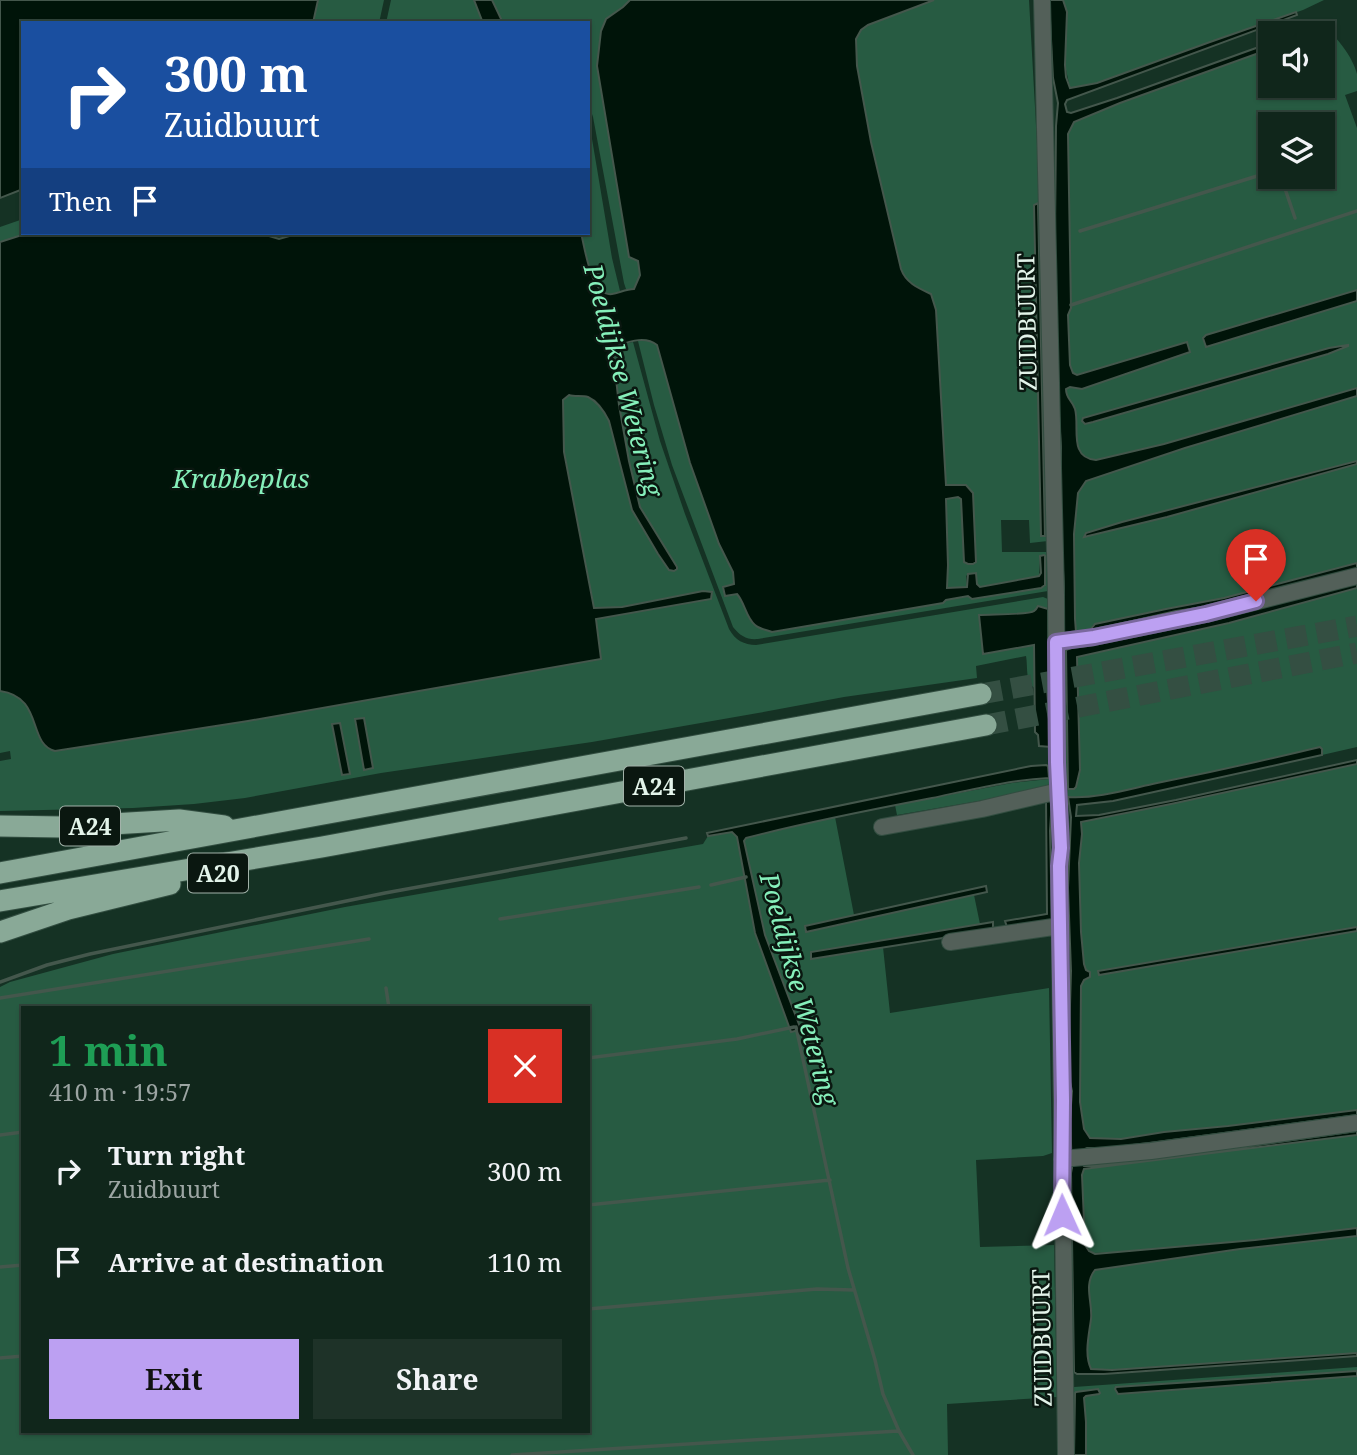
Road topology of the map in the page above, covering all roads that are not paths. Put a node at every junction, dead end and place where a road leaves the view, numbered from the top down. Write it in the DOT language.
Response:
graph roads {
  1 [pos="1042,0"];
  2 [pos="1357,576"];
  3 [pos="1056,642"];
  4 [pos="981,694"];
  5 [pos="986,725"];
  6 [pos="1059,791"];
  7 [pos="0,826"];
  8 [pos="882,827"];
  9 [pos="244,829"];
  10 [pos="321,847"];
  11 [pos="0,873"];
  12 [pos="0,901"];
  13 [pos="1060,926"];
  14 [pos="0,932"];
  15 [pos="950,942"];
  16 [pos="1357,1123"];
  17 [pos="1062,1159"];
  18 [pos="1066,1455"];
  1 -- 3 [label="street, ZUIDBUURT"];
  2 -- 3 [label="street"];
  3 -- 6 [label="street, ZUIDBUURT"];
  4 -- 9 [label="highway, A24"];
  5 -- 10 [label="highway, A24"];
  6 -- 8 [label="street"];
  6 -- 13 [label="street, ZUIDBUURT"];
  7 -- 9 [label="highway, A24"];
  9 -- 11 [label="highway, A24"];
  10 -- 12 [label="highway, A24"];
  10 -- 14 [label="highway, A20"];
  13 -- 15 [label="street"];
  13 -- 17 [label="street, ZUIDBUURT"];
  16 -- 17 [label="street"];
  17 -- 18 [label="street, ZUIDBUURT"];
}
